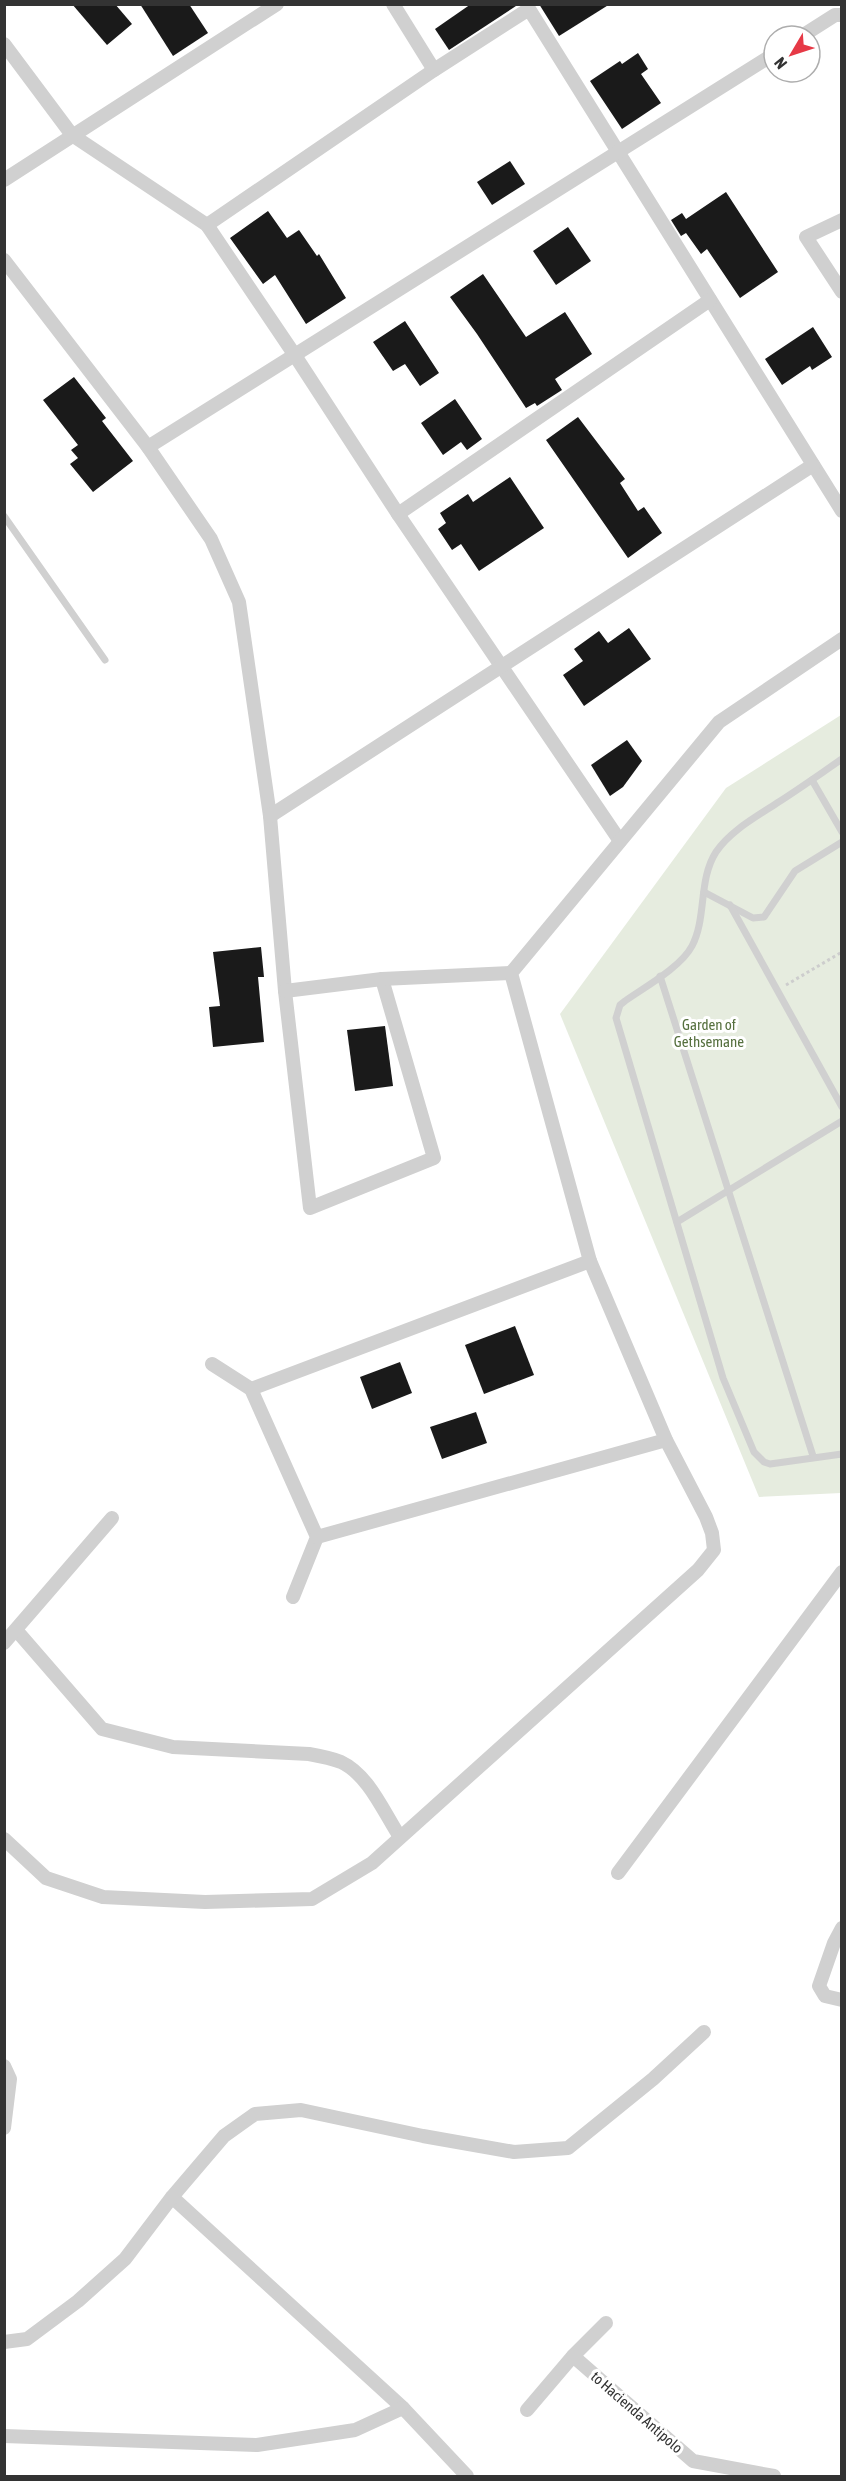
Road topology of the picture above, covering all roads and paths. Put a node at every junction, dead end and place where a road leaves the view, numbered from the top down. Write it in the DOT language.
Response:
graph roads {
  1 [pos="277,4"];
  2 [pos="393,4"];
  3 [pos="839,12"];
  4 [pos="820,24"];
  5 [pos="4,44"];
  6 [pos="762,61"];
  7 [pos="434,70"];
  8 [pos="72,135"];
  9 [pos="617,152"];
  10 [pos="4,180"];
  11 [pos="842,220"];
  12 [pos="207,225"];
  13 [pos="4,260"];
  14 [pos="842,292"];
  15 [pos="710,300"];
  16 [pos="294,354"];
  17 [pos="148,447"];
  18 [pos="813,465"];
  19 [pos="842,511"];
  20 [pos="398,514"];
  21 [pos="4,516"];
  22 [pos="842,639"];
  23 [pos="105,660"];
  24 [pos="501,667"];
  25 [pos="842,759"];
  26 [pos="812,780"];
  27 [pos="270,816"];
  28 [pos="842,832"];
  29 [pos="620,841"];
  30 [pos="842,842"];
  31 [pos="704,892"];
  32 [pos="730,905"];
  33 [pos="842,952"];
  34 [pos="511,973"];
  35 [pos="660,976"];
  36 [pos="382,979"];
  37 [pos="285,991"];
  38 [pos="777,991"];
  39 [pos="842,1107"];
  40 [pos="842,1121"];
  41 [pos="728,1190"];
  42 [pos="677,1222"];
  43 [pos="590,1261"];
  44 [pos="212,1364"];
  45 [pos="251,1389"];
  46 [pos="666,1440"];
  47 [pos="842,1454"];
  48 [pos="813,1456"];
  49 [pos="112,1518"];
  50 [pos="317,1537"];
  51 [pos="842,1572"];
  52 [pos="293,1597"];
  53 [pos="17,1631"];
  54 [pos="4,1643"];
  55 [pos="400,1837"];
  56 [pos="4,1839"];
  57 [pos="618,1873"];
  58 [pos="842,1928"];
  59 [pos="842,2000"];
  60 [pos="704,2032"];
  61 [pos="4,2066"];
  62 [pos="4,2128"];
  63 [pos="172,2197"];
  64 [pos="606,2323"];
  65 [pos="4,2342"];
  66 [pos="573,2356"];
  67 [pos="403,2408"];
  68 [pos="527,2410"];
  69 [pos="4,2436"];
  70 [pos="467,2476"];
  71 [pos="774,2476"];
  1 -- 8 [label="street"];
  2 -- 7 [label="street"];
  3 -- 4 [label="street"];
  5 -- 8 [label="street"];
  6 -- 9 [label="street"];
  7 -- 9 [label="street"];
  7 -- 12 [label="street"];
  8 -- 10 [label="street"];
  8 -- 12 [label="street"];
  9 -- 15 [label="street"];
  9 -- 16 [label="street"];
  11 -- 14 [label="street"];
  12 -- 16 [label="street"];
  13 -- 17 [label="street"];
  15 -- 18 [label="street"];
  15 -- 20 [label="street"];
  16 -- 17 [label="street"];
  16 -- 20 [label="street"];
  17 -- 27 [label="street"];
  18 -- 19 [label="street"];
  18 -- 24 [label="street"];
  20 -- 24 [label="street"];
  21 -- 23 [label="lane"];
  22 -- 29 [label="street"];
  24 -- 27 [label="street"];
  24 -- 29 [label="street"];
  25 -- 26 [label="lane"];
  26 -- 28 [label="lane"];
  26 -- 31 [label="lane"];
  27 -- 37 [label="street"];
  29 -- 34 [label="street"];
  30 -- 32 [label="lane"];
  31 -- 32 [label="lane"];
  31 -- 35 [label="lane"];
  32 -- 38 [label="lane"];
  33 -- 38 [label="path"];
  34 -- 36 [label="street"];
  34 -- 43 [label="street"];
  35 -- 41 [label="lane"];
  35 -- 42 [label="lane"];
  36 -- 37 [label="street"];
  36 -- 37 [label="street"];
  38 -- 39 [label="lane"];
  40 -- 41 [label="lane"];
  41 -- 42 [label="lane"];
  41 -- 48 [label="lane"];
  42 -- 48 [label="lane"];
  43 -- 45 [label="street"];
  43 -- 46 [label="street"];
  44 -- 45 [label="street"];
  45 -- 50 [label="street"];
  46 -- 50 [label="street"];
  46 -- 55 [label="street"];
  47 -- 48 [label="lane"];
  49 -- 53 [label="street"];
  50 -- 52 [label="street"];
  51 -- 57 [label="street"];
  53 -- 54 [label="street"];
  53 -- 55 [label="street"];
  55 -- 56 [label="street"];
  58 -- 59 [label="street"];
  60 -- 63 [label="street"];
  61 -- 62 [label="street"];
  63 -- 65 [label="street"];
  63 -- 67 [label="street"];
  64 -- 66 [label="street"];
  66 -- 68 [label="street"];
  66 -- 71 [label="street, to Hacienda Antipolo"];
  67 -- 69 [label="street"];
  67 -- 70 [label="street"];
}
